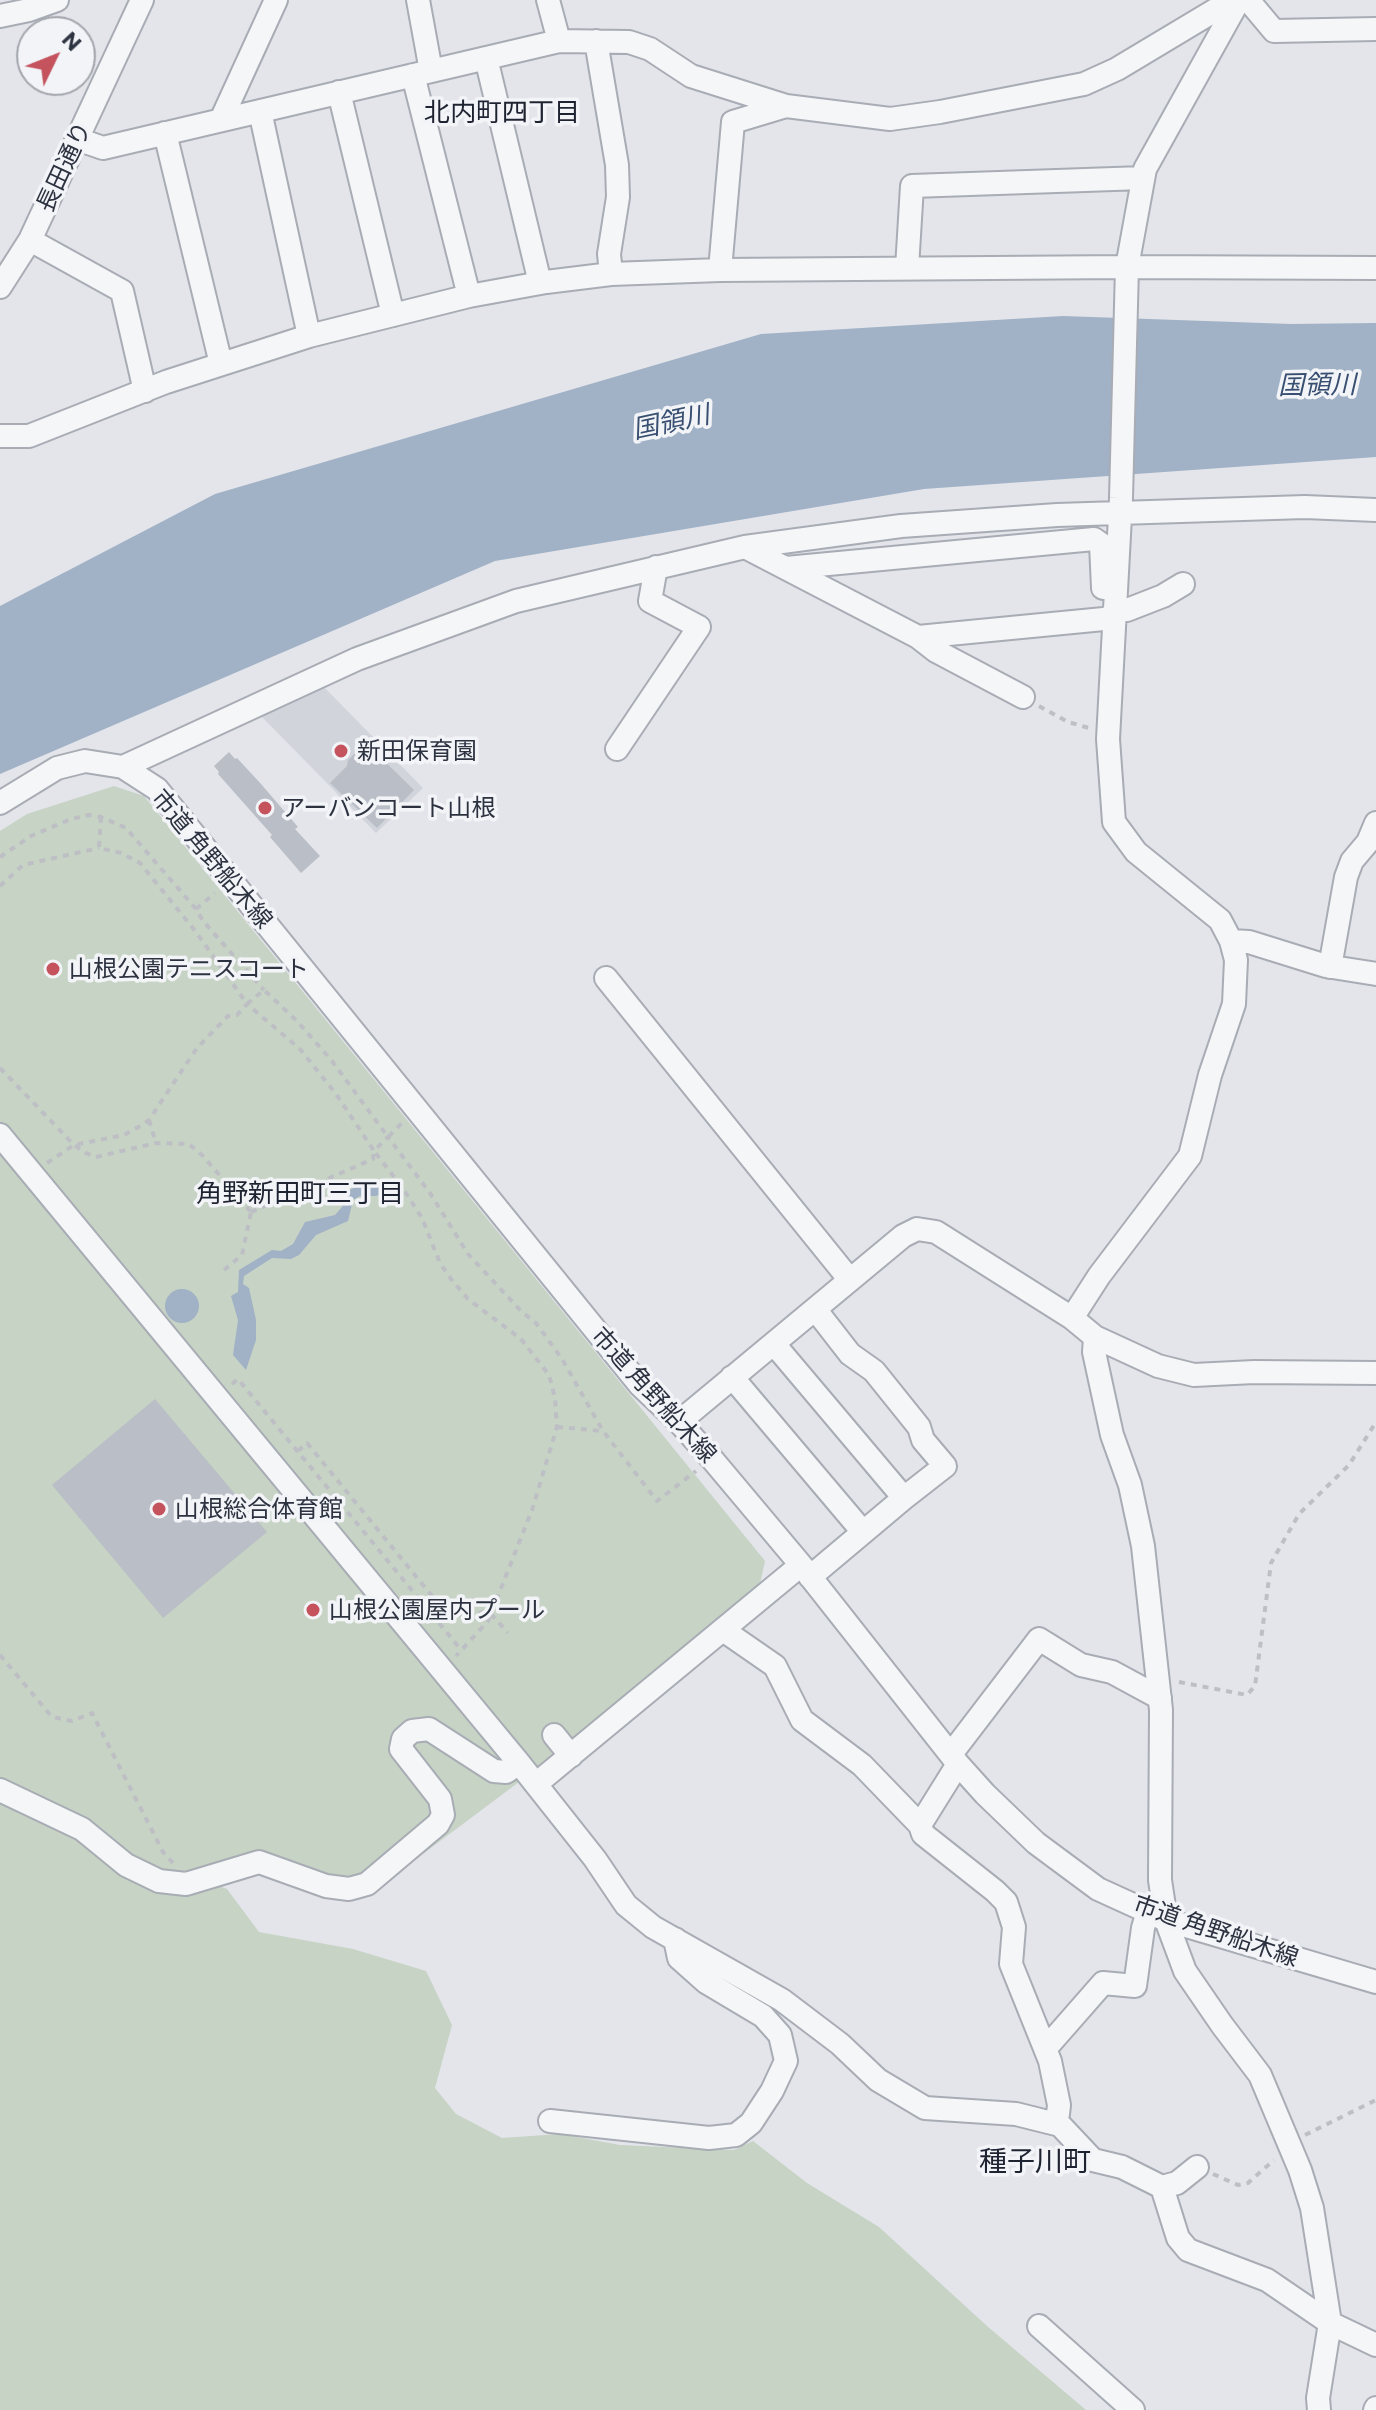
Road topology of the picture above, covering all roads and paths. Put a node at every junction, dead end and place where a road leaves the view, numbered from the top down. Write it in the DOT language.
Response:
graph roads {
  1 [pos="57,0"];
  2 [pos="142,0"];
  3 [pos="276,0"];
  4 [pos="418,0"];
  5 [pos="548,0"];
  6 [pos="1232,0"];
  7 [pos="1239,0"];
  8 [pos="1248,0"];
  9 [pos="0,16"];
  10 [pos="1376,29"];
  11 [pos="559,41"];
  12 [pos="596,41"];
  13 [pos="486,58"];
  14 [pos="422,73"];
  15 [pos="339,92"];
  16 [pos="786,106"];
  17 [pos="260,111"];
  18 [pos="221,120"];
  19 [pos="165,133"];
  20 [pos="77,139"];
  21 [pos="1143,178"];
  22 [pos="30,240"];
  23 [pos="907,268"];
  24 [pos="1376,268"];
  25 [pos="720,270"];
  26 [pos="1128,273"];
  27 [pos="611,274"];
  28 [pos="540,283"];
  29 [pos="0,287"];
  30 [pos="469,296"];
  31 [pos="393,315"];
  32 [pos="309,336"];
  33 [pos="221,364"];
  34 [pos="145,391"];
  35 [pos="0,436"];
  36 [pos="1120,506"];
  37 [pos="1376,510"];
  38 [pos="745,547"];
  39 [pos="656,567"];
  40 [pos="786,568"];
  41 [pos="1183,584"];
  42 [pos="1111,616"];
  43 [pos="918,637"];
  44 [pos="1023,697"];
  45 [pos="1108,734"];
  46 [pos="617,749"];
  47 [pos="123,767"];
  48 [pos="0,803"];
  49 [pos="101,817"];
  50 [pos="1376,823"];
  51 [pos="99,848"];
  52 [pos="0,857"];
  53 [pos="230,880"];
  54 [pos="0,886"];
  55 [pos="196,909"];
  56 [pos="1231,941"];
  57 [pos="1330,967"];
  58 [pos="1376,974"];
  59 [pos="606,978"];
  60 [pos="264,990"];
  61 [pos="247,1004"];
  62 [pos="0,1068"];
  63 [pos="149,1120"];
  64 [pos="0,1135"];
  65 [pos="388,1137"];
  66 [pos="156,1143"];
  67 [pos="74,1145"];
  68 [pos="374,1151"];
  69 [pos="32,1173"];
  70 [pos="251,1212"];
  71 [pos="224,1270"];
  72 [pos="850,1280"];
  73 [pos="815,1309"];
  74 [pos="1072,1318"];
  75 [pos="1095,1337"];
  76 [pos="774,1344"];
  77 [pos="1376,1373"];
  78 [pos="732,1377"];
  79 [pos="218,1396"];
  80 [pos="679,1422"];
  81 [pos="1376,1422"];
  82 [pos="557,1427"];
  83 [pos="603,1431"];
  84 [pos="298,1451"];
  85 [pos="712,1459"];
  86 [pos="904,1498"];
  87 [pos="863,1532"];
  88 [pos="805,1571"];
  89 [pos="493,1611"];
  90 [pos="723,1630"];
  91 [pos="508,1633"];
  92 [pos="462,1651"];
  93 [pos="0,1655"];
  94 [pos="442,1668"];
  95 [pos="1158,1688"];
  96 [pos="554,1735"];
  97 [pos="571,1756"];
  98 [pos="955,1759"];
  99 [pos="519,1763"];
  100 [pos="536,1784"];
  101 [pos="0,1790"];
  102 [pos="920,1825"];
  103 [pos="190,1883"];
  104 [pos="1157,1916"];
  105 [pos="675,1939"];
  106 [pos="1376,1982"];
  107 [pos="1046,2048"];
  108 [pos="550,2121"];
  109 [pos="1053,2123"];
  110 [pos="1197,2167"];
  111 [pos="1162,2187"];
  112 [pos="1330,2323"];
  113 [pos="1039,2326"];
  114 [pos="1376,2345"];
  115 [pos="1133,2410"];
  116 [pos="1319,2410"];
  1 -- 9 [label="street"];
  2 -- 20 [label="street, 長田通り"];
  3 -- 18 [label="street"];
  4 -- 14 [label="street"];
  5 -- 11 [label="street"];
  6 -- 16 [label="street"];
  7 -- 21 [label="street"];
  8 -- 10 [label="street"];
  11 -- 12 [label="street"];
  11 -- 13 [label="street"];
  12 -- 16 [label="street"];
  12 -- 27 [label="street"];
  13 -- 14 [label="street"];
  13 -- 28 [label="street"];
  14 -- 15 [label="street"];
  14 -- 30 [label="street"];
  15 -- 17 [label="street"];
  15 -- 31 [label="street"];
  16 -- 25 [label="street"];
  17 -- 18 [label="street"];
  17 -- 32 [label="street"];
  18 -- 19 [label="street"];
  19 -- 20 [label="street"];
  19 -- 33 [label="street"];
  20 -- 22 [label="street, 長田通り"];
  21 -- 23 [label="street"];
  21 -- 26 [label="street"];
  22 -- 29 [label="street, 長田通り"];
  22 -- 34 [label="street"];
  23 -- 25 [label="street"];
  23 -- 26 [label="street"];
  24 -- 26 [label="street"];
  25 -- 27 [label="street"];
  26 -- 36 [label="street"];
  27 -- 28 [label="street"];
  28 -- 30 [label="street"];
  30 -- 31 [label="street"];
  31 -- 32 [label="street"];
  32 -- 33 [label="street"];
  33 -- 34 [label="street"];
  34 -- 35 [label="street"];
  36 -- 37 [label="street"];
  36 -- 38 [label="street"];
  36 -- 42 [label="street"];
  38 -- 39 [label="street"];
  38 -- 40 [label="street"];
  39 -- 46 [label="street"];
  39 -- 47 [label="street"];
  40 -- 42 [label="street"];
  40 -- 43 [label="street"];
  41 -- 42 [label="street"];
  42 -- 43 [label="street"];
  42 -- 45 [label="street"];
  43 -- 44 [label="street"];
  44 -- 45 [label="path"];
  45 -- 56 [label="street"];
  47 -- 48 [label="street, 市道 角野船木線"];
  47 -- 53 [label="street, 市道 角野船木線"];
  49 -- 51 [label="path"];
  49 -- 52 [label="path"];
  49 -- 55 [label="path"];
  50 -- 57 [label="street"];
  51 -- 54 [label="path"];
  51 -- 61 [label="path"];
  53 -- 55 [label="path"];
  53 -- 80 [label="street, 市道 角野船木線"];
  55 -- 60 [label="path"];
  56 -- 57 [label="street"];
  56 -- 74 [label="street"];
  57 -- 58 [label="street"];
  59 -- 72 [label="street"];
  60 -- 61 [label="path"];
  60 -- 65 [label="path"];
  61 -- 63 [label="path"];
  61 -- 68 [label="path"];
  62 -- 67 [label="path"];
  63 -- 66 [label="path"];
  63 -- 67 [label="path"];
  64 -- 69 [label="street"];
  65 -- 68 [label="path"];
  65 -- 83 [label="path"];
  66 -- 67 [label="path"];
  66 -- 70 [label="path"];
  67 -- 69 [label="path"];
  68 -- 70 [label="path"];
  68 -- 82 [label="path"];
  69 -- 79 [label="street"];
  70 -- 71 [label="path"];
  72 -- 73 [label="street"];
  72 -- 74 [label="street"];
  73 -- 76 [label="street"];
  73 -- 86 [label="street"];
  74 -- 75 [label="street"];
  75 -- 77 [label="street"];
  75 -- 95 [label="street"];
  76 -- 78 [label="street"];
  76 -- 86 [label="street"];
  78 -- 80 [label="street"];
  78 -- 87 [label="street"];
  79 -- 84 [label="path"];
  79 -- 94 [label="street"];
  80 -- 85 [label="street, 市道 角野船木線"];
  81 -- 95 [label="path"];
  82 -- 83 [label="path"];
  82 -- 89 [label="path"];
  83 -- 85 [label="path"];
  84 -- 89 [label="path"];
  84 -- 92 [label="path"];
  85 -- 88 [label="street, 市道 角野船木線"];
  86 -- 87 [label="street"];
  87 -- 88 [label="street"];
  88 -- 90 [label="street"];
  88 -- 98 [label="street, 市道 角野船木線"];
  89 -- 91 [label="path"];
  89 -- 92 [label="path"];
  90 -- 97 [label="street"];
  90 -- 102 [label="street"];
  92 -- 94 [label="path"];
  93 -- 103 [label="path"];
  94 -- 99 [label="street"];
  95 -- 98 [label="street"];
  95 -- 104 [label="street"];
  96 -- 97 [label="street"];
  97 -- 100 [label="street"];
  98 -- 102 [label="street"];
  98 -- 104 [label="street, 市道 角野船木線"];
  99 -- 100 [label="street"];
  99 -- 103 [label="street"];
  100 -- 105 [label="street"];
  101 -- 103 [label="street"];
  102 -- 107 [label="street"];
  104 -- 106 [label="street, 市道 角野船木線"];
  104 -- 107 [label="street"];
  104 -- 112 [label="street"];
  105 -- 108 [label="street"];
  105 -- 109 [label="street"];
  107 -- 109 [label="street"];
  109 -- 111 [label="street"];
  110 -- 111 [label="street"];
  111 -- 112 [label="street"];
  112 -- 114 [label="street"];
  112 -- 116 [label="street"];
  113 -- 115 [label="street"];
}
